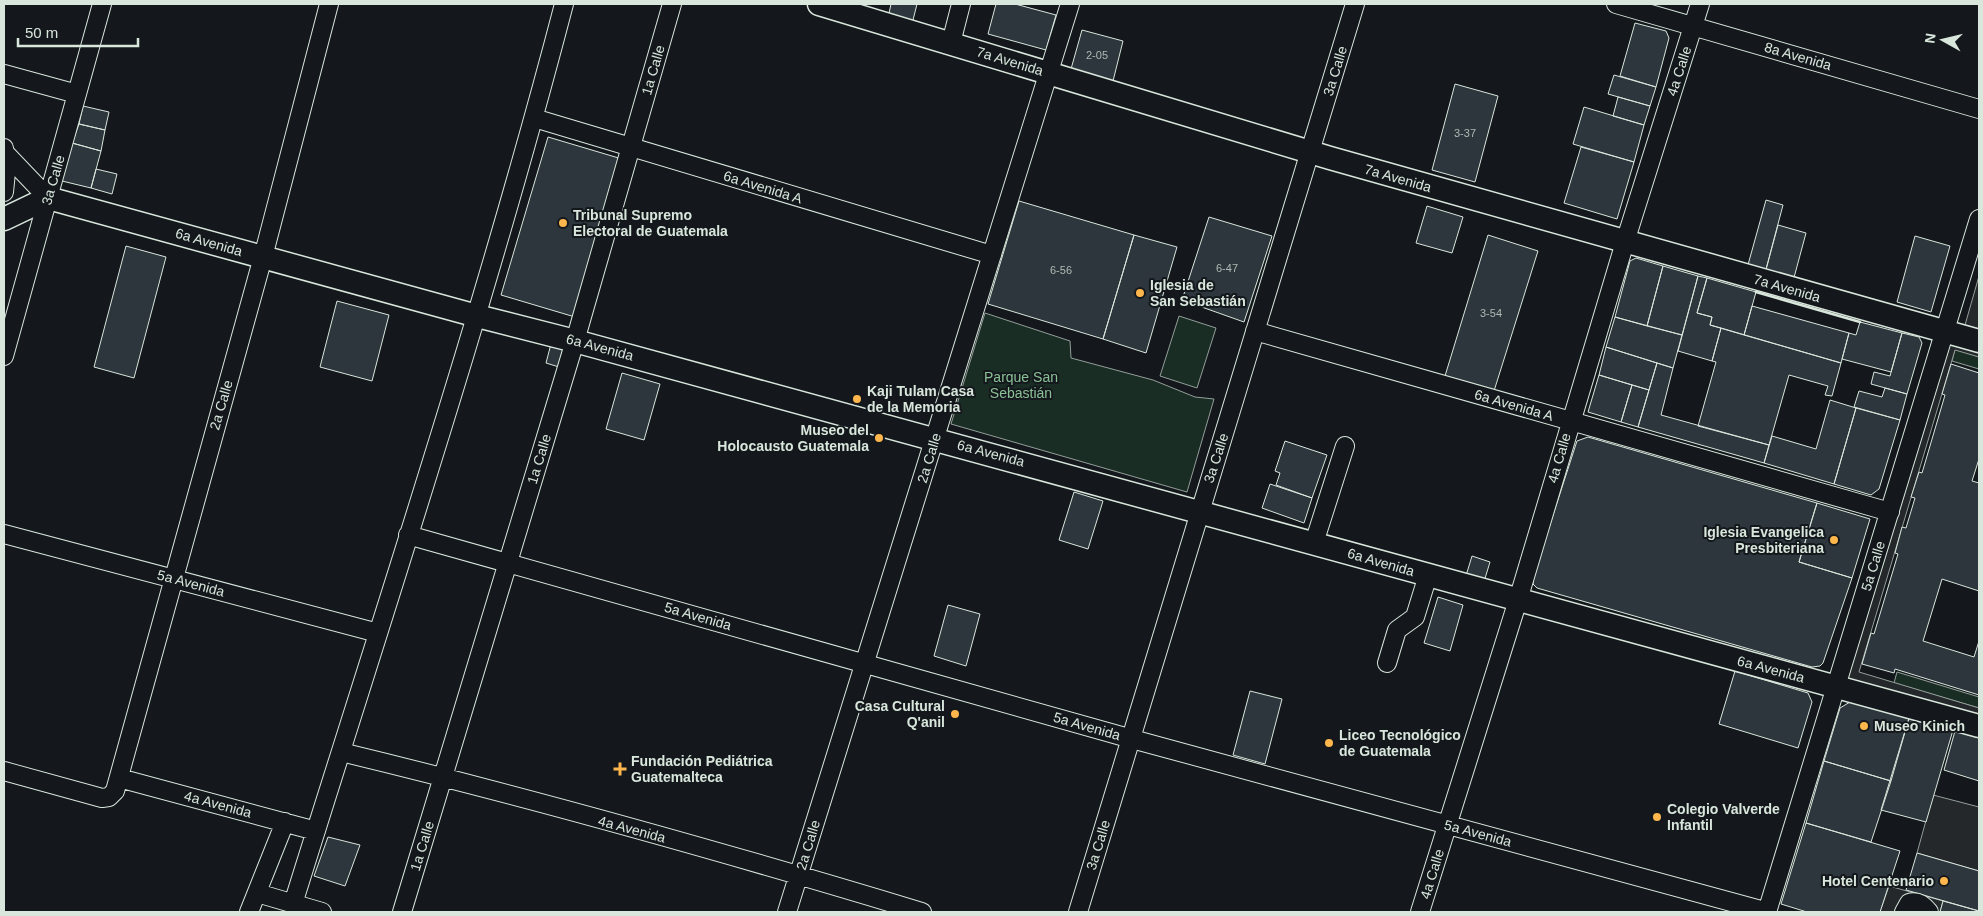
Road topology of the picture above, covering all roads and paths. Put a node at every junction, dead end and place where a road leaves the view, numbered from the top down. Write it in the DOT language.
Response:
graph roads {
  1 [pos="102,4"];
  2 [pos="329,4"];
  3 [pos="564,4"];
  4 [pos="672,4"];
  5 [pos="961,4"];
  6 [pos="1070,4"];
  7 [pos="1355,4"];
  8 [pos="1616,4"];
  9 [pos="1700,4"];
  10 [pos="832,5"];
  11 [pos="1693,26"];
  12 [pos="951,43"];
  13 [pos="1049,72"];
  14 [pos="4,74"];
  15 [pos="77,94"];
  16 [pos="1979,109"];
  17 [pos="534,118"];
  18 [pos="632,147"];
  19 [pos="5,150"];
  20 [pos="1310,152"];
  21 [pos="4,192"];
  22 [pos="48,198"];
  23 [pos="4,218"];
  24 [pos="1979,219"];
  25 [pos="1625,242"];
  26 [pos="992,255"];
  27 [pos="263,257"];
  28 [pos="12,298"];
  29 [pos="477,316"];
  30 [pos="1255,331"];
  31 [pos="1944,332"];
  32 [pos="575,341"];
  33 [pos="1979,341"];
  34 [pos="4,356"];
  35 [pos="1570,421"];
  36 [pos="936,438"];
  37 [pos="1345,446"];
  38 [pos="1199,510"];
  39 [pos="1890,512"];
  40 [pos="4,534"];
  41 [pos="408,535"];
  42 [pos="1314,543"];
  43 [pos="507,562"];
  44 [pos="1428,575"];
  45 [pos="173,579"];
  46 [pos="1518,600"];
  47 [pos="378,633"];
  48 [pos="865,662"];
  49 [pos="1387,663"];
  50 [pos="1836,687"];
  51 [pos="1979,726"];
  52 [pos="1132,739"];
  53 [pos="341,752"];
  54 [pos="4,771"];
  55 [pos="443,777"];
  56 [pos="119,778"];
  57 [pos="286,822"];
  58 [pos="1447,824"];
  59 [pos="316,831"];
  60 [pos="799,875"];
  61 [pos="257,893"];
  62 [pos="293,904"];
  63 [pos="249,912"];
  64 [pos="322,912"];
  65 [pos="402,912"];
  66 [pos="787,912"];
  67 [pos="922,912"];
  68 [pos="1078,912"];
  69 [pos="1420,912"];
  70 [pos="1767,912"];
  71 [pos="1904,912"];
  72 [pos="1929,912"];
  1 -- 15 [label="street, 3a Calle"];
  2 -- 27 [label="street, 2a Calle"];
  3 -- 17 [label="street"];
  4 -- 18 [label="street, 1a Calle"];
  5 -- 12 [label="street"];
  6 -- 13 [label="street, 2a Calle"];
  7 -- 20 [label="street, 3a Calle"];
  8 -- 11 [label="street, 8a Avenida"];
  9 -- 11 [label="street, 4a Calle"];
  10 -- 12 [label="main road, 7a Avenida"];
  11 -- 16 [label="street, 8a Avenida"];
  11 -- 25 [label="street, 4a Calle"];
  12 -- 13 [label="main road, 7a Avenida"];
  13 -- 20 [label="main road, 7a Avenida"];
  13 -- 26 [label="street, 2a Calle"];
  14 -- 15 [label="street"];
  15 -- 22 [label="street, 3a Calle"];
  17 -- 18 [label="street, 6a Avenida A"];
  17 -- 29 [label="street"];
  18 -- 26 [label="street, 6a Avenida A"];
  18 -- 32 [label="street, 1a Calle"];
  19 -- 21 [label="street"];
  19 -- 22 [label="street"];
  20 -- 25 [label="main road, 7a Avenida"];
  20 -- 30 [label="street, 3a Calle"];
  22 -- 23 [label="main road"];
  22 -- 27 [label="main road, 6a Avenida"];
  22 -- 28 [label="street, 3a Calle"];
  24 -- 31 [label="street, 5a Calle"];
  25 -- 31 [label="main road, 7a Avenida"];
  25 -- 35 [label="street, 4a Calle"];
  26 -- 36 [label="street, 2a Calle"];
  27 -- 29 [label="main road, 6a Avenida"];
  27 -- 45 [label="street, 2a Calle"];
  28 -- 34 [label="street, 3a Calle"];
  29 -- 32 [label="main road, 6a Avenida"];
  29 -- 41 [label="street"];
  30 -- 35 [label="street, 6a Avenida A"];
  30 -- 38 [label="street, 3a Calle"];
  31 -- 33 [label="main road, 7a Avenida"];
  31 -- 39 [label="street, 5a Calle"];
  32 -- 36 [label="main road, 6a Avenida"];
  32 -- 43 [label="street, 1a Calle"];
  35 -- 39 [label="street, 6a Avenida A"];
  35 -- 46 [label="street, 4a Calle"];
  36 -- 38 [label="main road, 6a Avenida"];
  36 -- 48 [label="street, 2a Calle"];
  37 -- 42 [label="street"];
  38 -- 42 [label="main road, 6a Avenida"];
  38 -- 52 [label="street, 3a Calle"];
  39 -- 50 [label="street, 5a Calle"];
  40 -- 45 [label="street, 5a Avenida"];
  41 -- 43 [label="street, 5a Avenida"];
  41 -- 47 [label="street"];
  42 -- 44 [label="main road, 6a Avenida"];
  43 -- 48 [label="street, 5a Avenida"];
  43 -- 55 [label="street, 1a Calle"];
  44 -- 46 [label="main road, 6a Avenida"];
  44 -- 49 [label="street"];
  45 -- 47 [label="street, 5a Avenida"];
  45 -- 56 [label="street, 2a Calle"];
  46 -- 50 [label="main road, 6a Avenida"];
  46 -- 58 [label="street, 4a Calle"];
  47 -- 53 [label="street"];
  48 -- 52 [label="street, 5a Avenida"];
  48 -- 60 [label="street, 2a Calle"];
  50 -- 51 [label="main road, 6a Avenida"];
  50 -- 70 [label="street, 5a Calle"];
  52 -- 58 [label="street, 5a Avenida"];
  52 -- 68 [label="street, 3a Calle"];
  53 -- 55 [label="street, 4a Avenida"];
  53 -- 59 [label="street"];
  54 -- 56 [label="street, 2a Calle"];
  55 -- 60 [label="street, 4a Avenida"];
  55 -- 65 [label="street, 1a Calle"];
  56 -- 57 [label="street, 4a Avenida"];
  57 -- 59 [label="street, 4a Avenida"];
  57 -- 61 [label="street"];
  58 -- 69 [label="street, 4a Calle"];
  58 -- 70 [label="street, 5a Avenida"];
  59 -- 62 [label="street"];
  60 -- 66 [label="street, 2a Calle"];
  60 -- 67 [label="street, 4a Avenida"];
  61 -- 62 [label="street"];
  61 -- 63 [label="street"];
  62 -- 64 [label="street"];
  71 -- 72 [label="street"];
}
